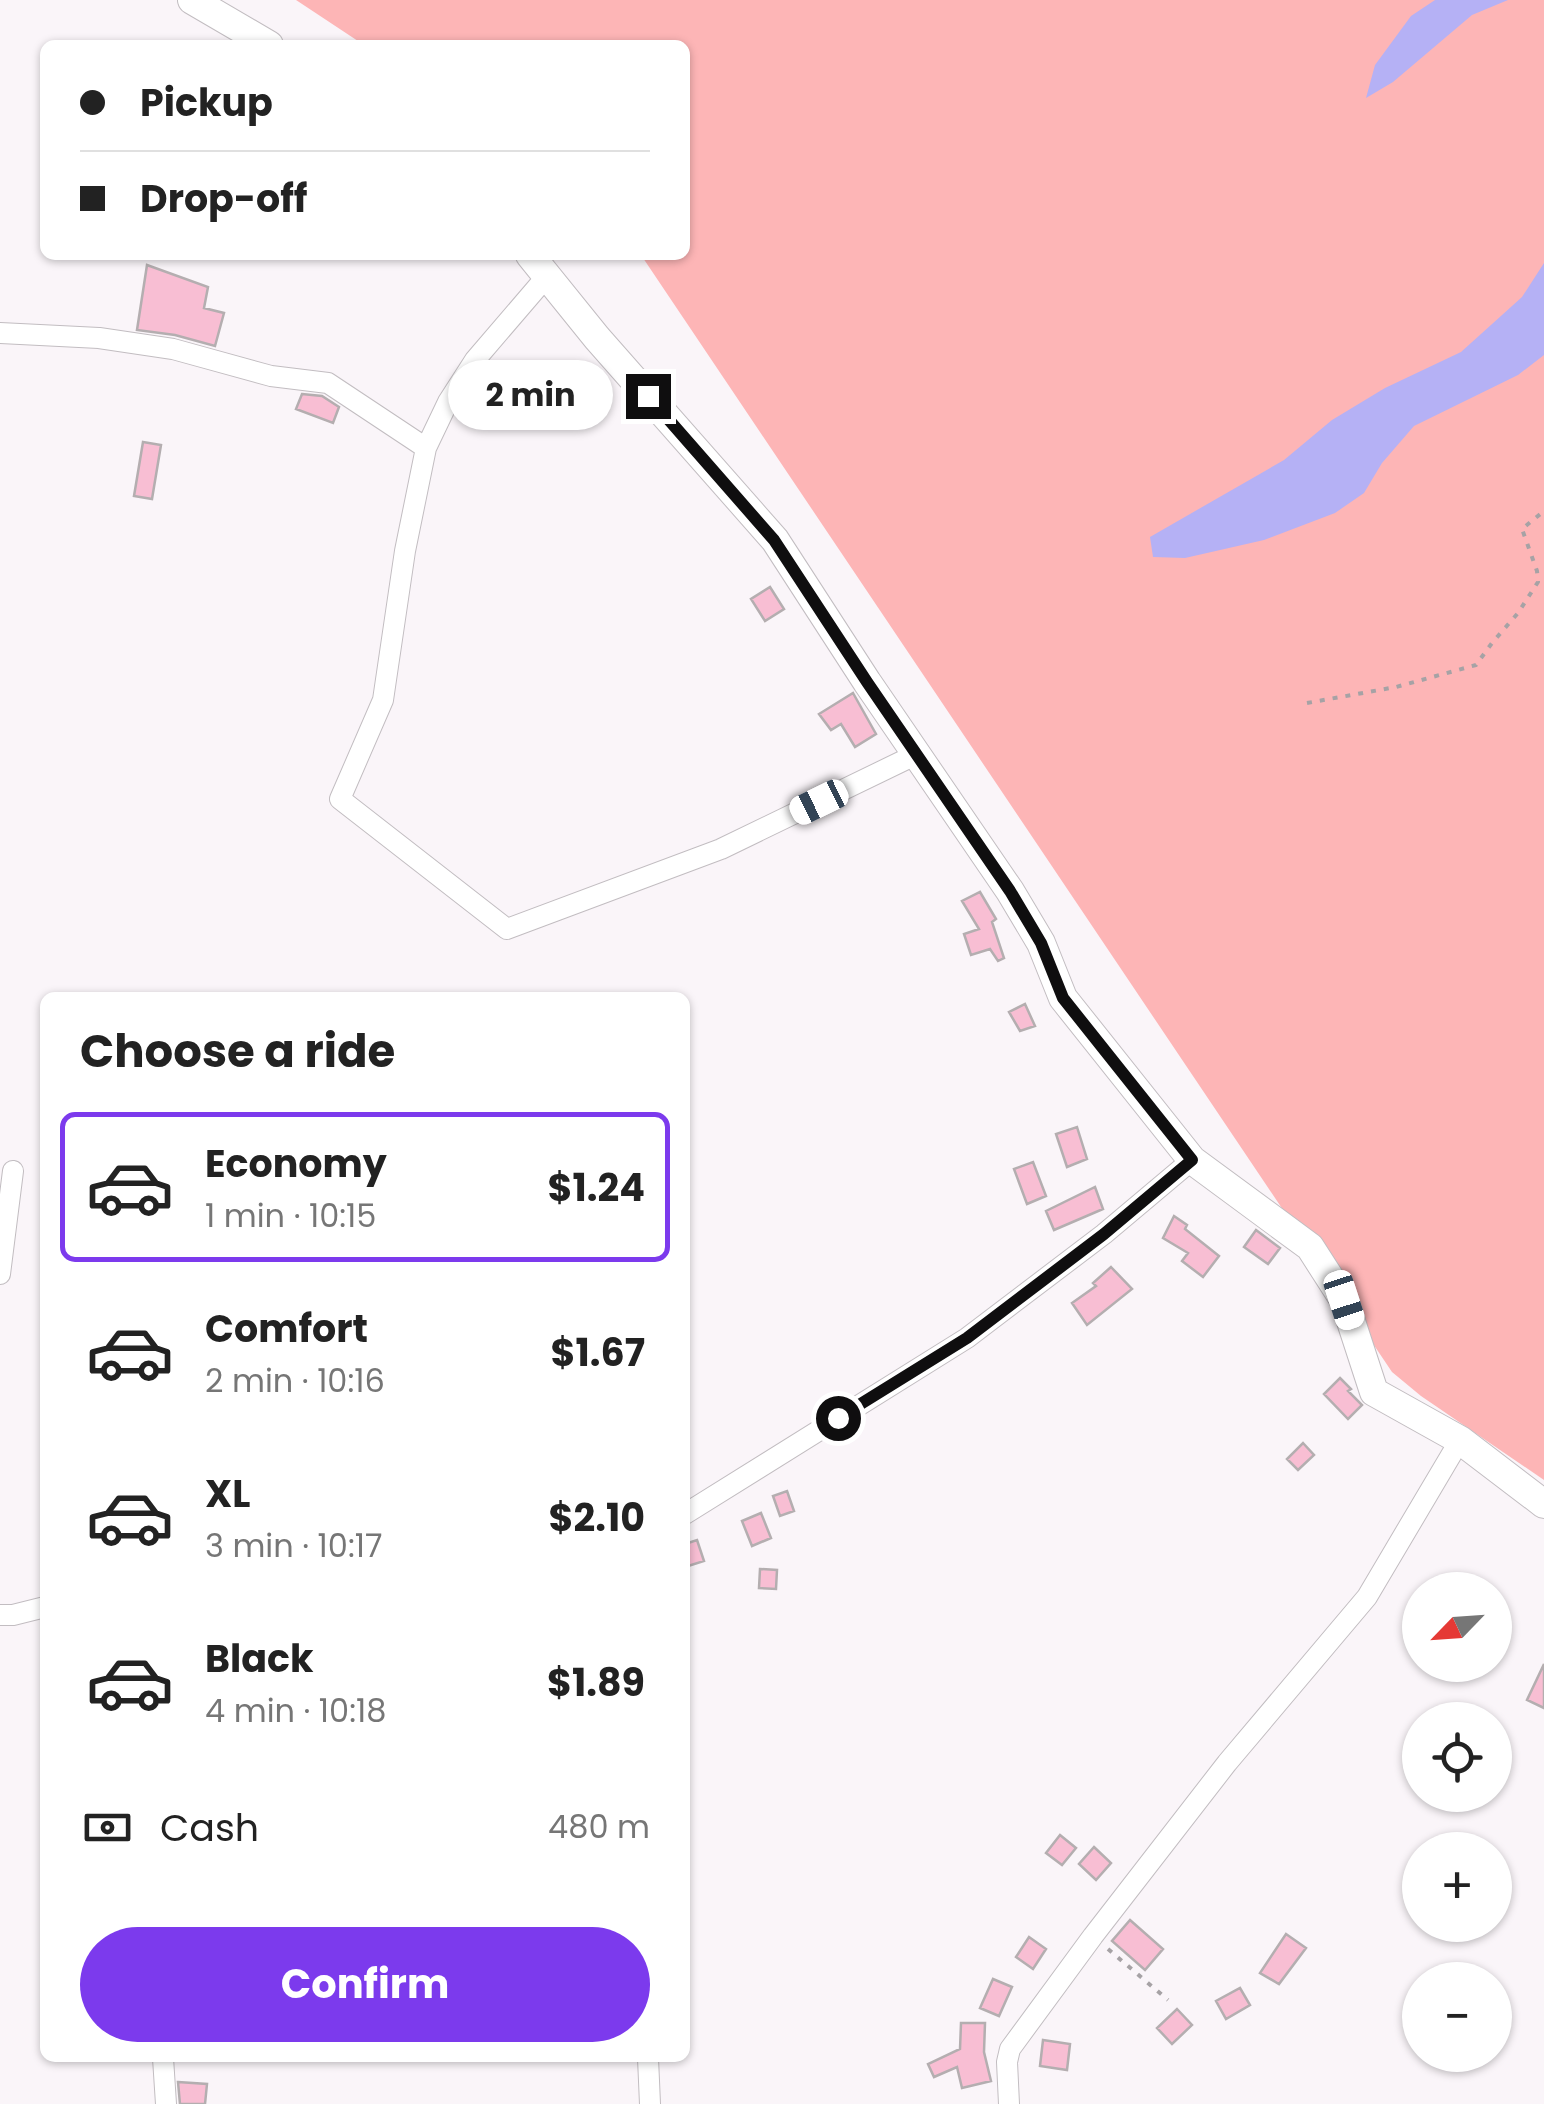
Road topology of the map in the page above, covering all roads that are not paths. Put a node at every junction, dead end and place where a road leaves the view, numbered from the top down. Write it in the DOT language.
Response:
graph roads {
  1 [pos="192,0"];
  2 [pos="260,40"];
  3 [pos="538,265"];
  4 [pos="0,332"];
  5 [pos="426,448"];
  6 [pos="917,754"];
  7 [pos="1192,1160"];
  8 [pos="13,1170"];
  9 [pos="0,1274"];
  10 [pos="1460,1440"];
  11 [pos="1544,1504"];
  12 [pos="690,1511"];
  13 [pos="40,1608"];
  14 [pos="0,1616"];
  15 [pos="162,2062"];
  16 [pos="648,2062"];
  17 [pos="166,2104"];
  18 [pos="650,2104"];
  19 [pos="1010,2104"];
  1 -- 2 [label="main road"];
  3 -- 5 [label="street"];
  3 -- 6 [label="main road"];
  4 -- 5 [label="street"];
  5 -- 6 [label="street"];
  6 -- 7 [label="main road"];
  7 -- 10 [label="main road"];
  7 -- 12 [label="street"];
  8 -- 9 [label="street"];
  10 -- 11 [label="main road"];
  10 -- 19 [label="street"];
  13 -- 14 [label="street"];
  15 -- 17 [label="street"];
  16 -- 18 [label="street"];
}
